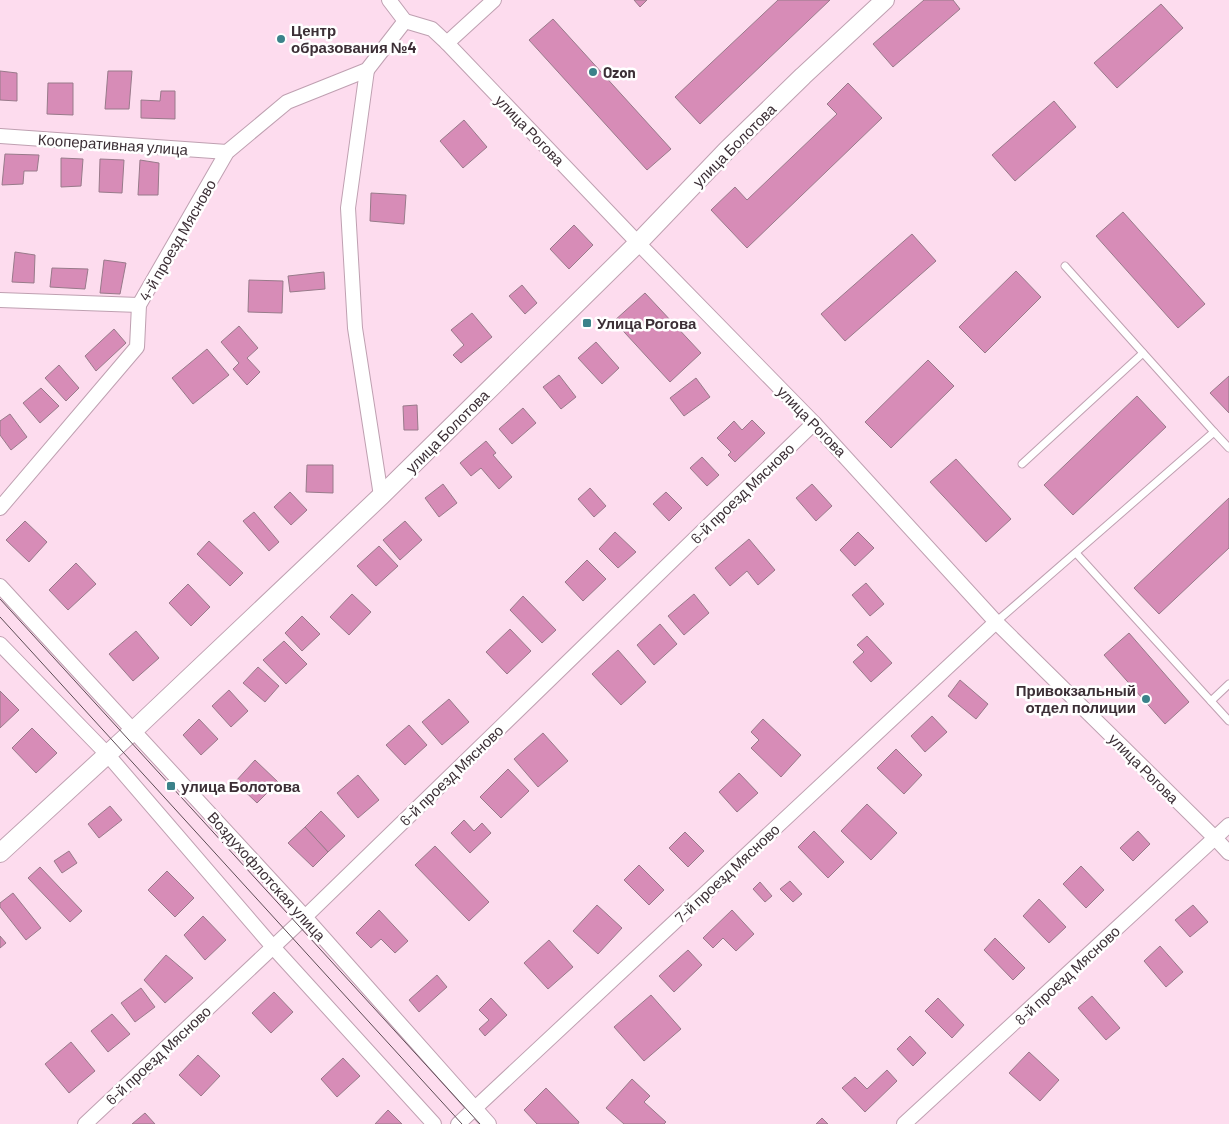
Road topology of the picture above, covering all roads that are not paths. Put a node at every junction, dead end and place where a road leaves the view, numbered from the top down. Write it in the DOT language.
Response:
graph roads {
  1 [pos="389,0"];
  2 [pos="494,0"];
  3 [pos="885,0"];
  4 [pos="405,21"];
  5 [pos="447,43"];
  6 [pos="367,70"];
  7 [pos="0,136"];
  8 [pos="227,152"];
  9 [pos="638,243"];
  10 [pos="1065,266"];
  11 [pos="0,300"];
  12 [pos="139,305"];
  13 [pos="1143,353"];
  14 [pos="814,423"];
  15 [pos="1214,432"];
  16 [pos="1229,448"];
  17 [pos="1022,464"];
  18 [pos="381,496"];
  19 [pos="0,508"];
  20 [pos="1076,553"];
  21 [pos="0,586"];
  22 [pos="996,622"];
  23 [pos="0,644"];
  24 [pos="1229,684"];
  25 [pos="1211,701"];
  26 [pos="1229,721"];
  27 [pos="134,730"];
  28 [pos="107,754"];
  29 [pos="1229,825"];
  30 [pos="1215,838"];
  31 [pos="0,853"];
  32 [pos="1229,853"];
  33 [pos="305,917"];
  34 [pos="273,947"];
  35 [pos="474,1108"];
  36 [pos="84,1124"];
  37 [pos="434,1124"];
  38 [pos="458,1124"];
  39 [pos="490,1124"];
  40 [pos="904,1124"];
  1 -- 4 [label="street"];
  2 -- 5 [label="street"];
  3 -- 9 [label="street, улица Болотова"];
  4 -- 5 [label="street, улица Рогова"];
  4 -- 6 [label="street"];
  5 -- 9 [label="street, улица Рогова"];
  6 -- 8 [label="street, 4-й проезд Мясново"];
  6 -- 18 [label="street"];
  7 -- 8 [label="street, Кооперативная улица"];
  8 -- 12 [label="street, 4-й проезд Мясново"];
  9 -- 14 [label="street, улица Рогова"];
  9 -- 18 [label="street, улица Болотова"];
  10 -- 13 [label="lane"];
  11 -- 12 [label="street"];
  12 -- 19 [label="street, 4-й проезд Мясново"];
  13 -- 15 [label="lane"];
  13 -- 17 [label="lane"];
  14 -- 22 [label="street, улица Рогова"];
  14 -- 33 [label="street, 6-й проезд Мясново"];
  15 -- 16 [label="lane"];
  15 -- 20 [label="lane"];
  18 -- 27 [label="street, улица Болотова"];
  20 -- 22 [label="lane"];
  20 -- 25 [label="lane"];
  21 -- 27 [label="street, Воздухофлотская улица"];
  22 -- 30 [label="street, улица Рогова"];
  22 -- 35 [label="street, 7-й проезд Мясново"];
  23 -- 28 [label="street"];
  24 -- 25 [label="lane"];
  25 -- 26 [label="lane"];
  27 -- 28 [label="street, улица Болотова"];
  27 -- 33 [label="street, Воздухофлотская улица"];
  28 -- 31 [label="street, улица Болотова"];
  28 -- 34 [label="street"];
  29 -- 30 [label="street, 8-й проезд Мясново"];
  30 -- 32 [label="street, улица Рогова"];
  30 -- 40 [label="street, 8-й проезд Мясново"];
  33 -- 34 [label="street, 6-й проезд Мясново"];
  33 -- 35 [label="street, Воздухофлотская улица"];
  34 -- 36 [label="street, 6-й проезд Мясново"];
  34 -- 37 [label="street"];
  35 -- 38 [label="street, 7-й проезд Мясново"];
  35 -- 39 [label="street, Воздухофлотская улица"];
}
